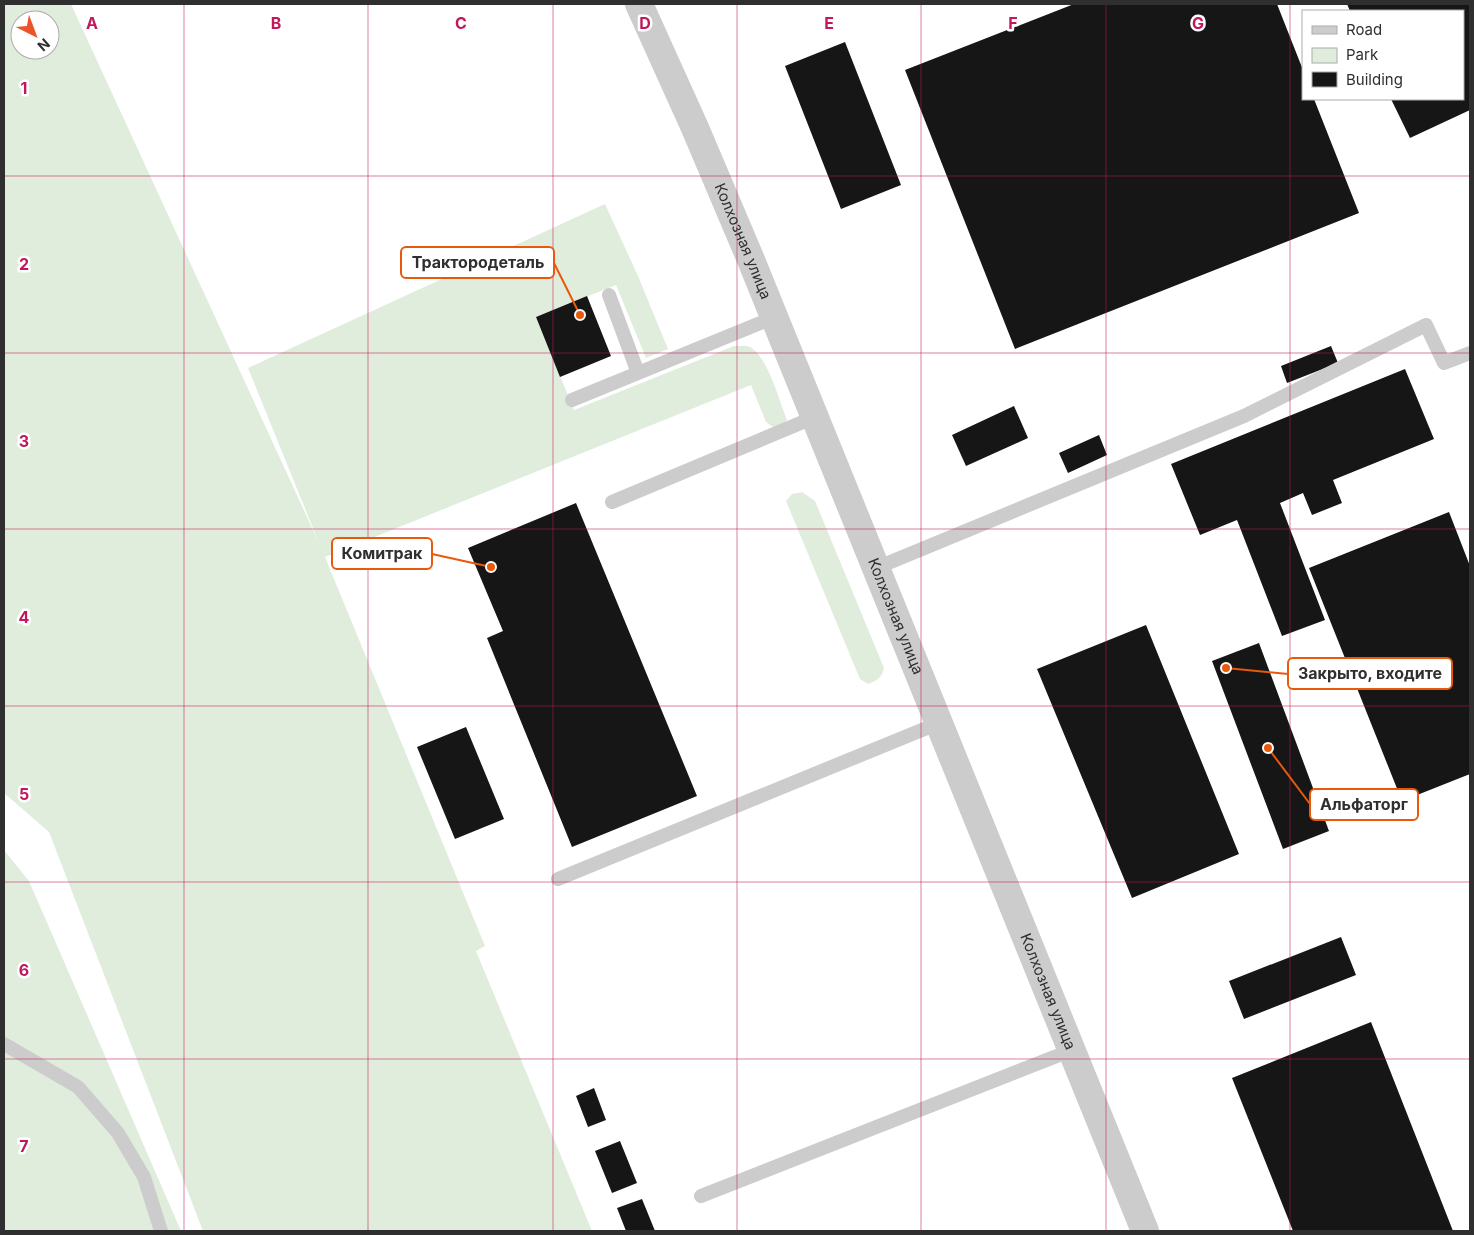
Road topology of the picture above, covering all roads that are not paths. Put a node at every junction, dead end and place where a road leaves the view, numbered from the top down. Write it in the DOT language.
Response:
graph roads {
  1 [pos="639,4"];
  2 [pos="609,295"];
  3 [pos="775,317"];
  4 [pos="1470,353"];
  5 [pos="638,373"];
  6 [pos="572,400"];
  7 [pos="815,417"];
  8 [pos="612,502"];
  9 [pos="876,568"];
  10 [pos="939,723"];
  11 [pos="558,879"];
  12 [pos="4,1044"];
  13 [pos="1072,1050"];
  14 [pos="701,1196"];
  15 [pos="161,1231"];
  16 [pos="1145,1231"];
  1 -- 3 [label="street, Колхозная улица"];
  2 -- 5 [label="lane"];
  3 -- 5 [label="lane"];
  3 -- 7 [label="street, Колхозная улица"];
  4 -- 9 [label="lane"];
  5 -- 6 [label="lane"];
  7 -- 8 [label="lane"];
  7 -- 9 [label="street, Колхозная улица"];
  9 -- 10 [label="street, Колхозная улица"];
  10 -- 11 [label="lane"];
  10 -- 13 [label="street, Колхозная улица"];
  12 -- 15 [label="lane"];
  13 -- 14 [label="lane"];
  13 -- 16 [label="street, Колхозная улица"];
}
